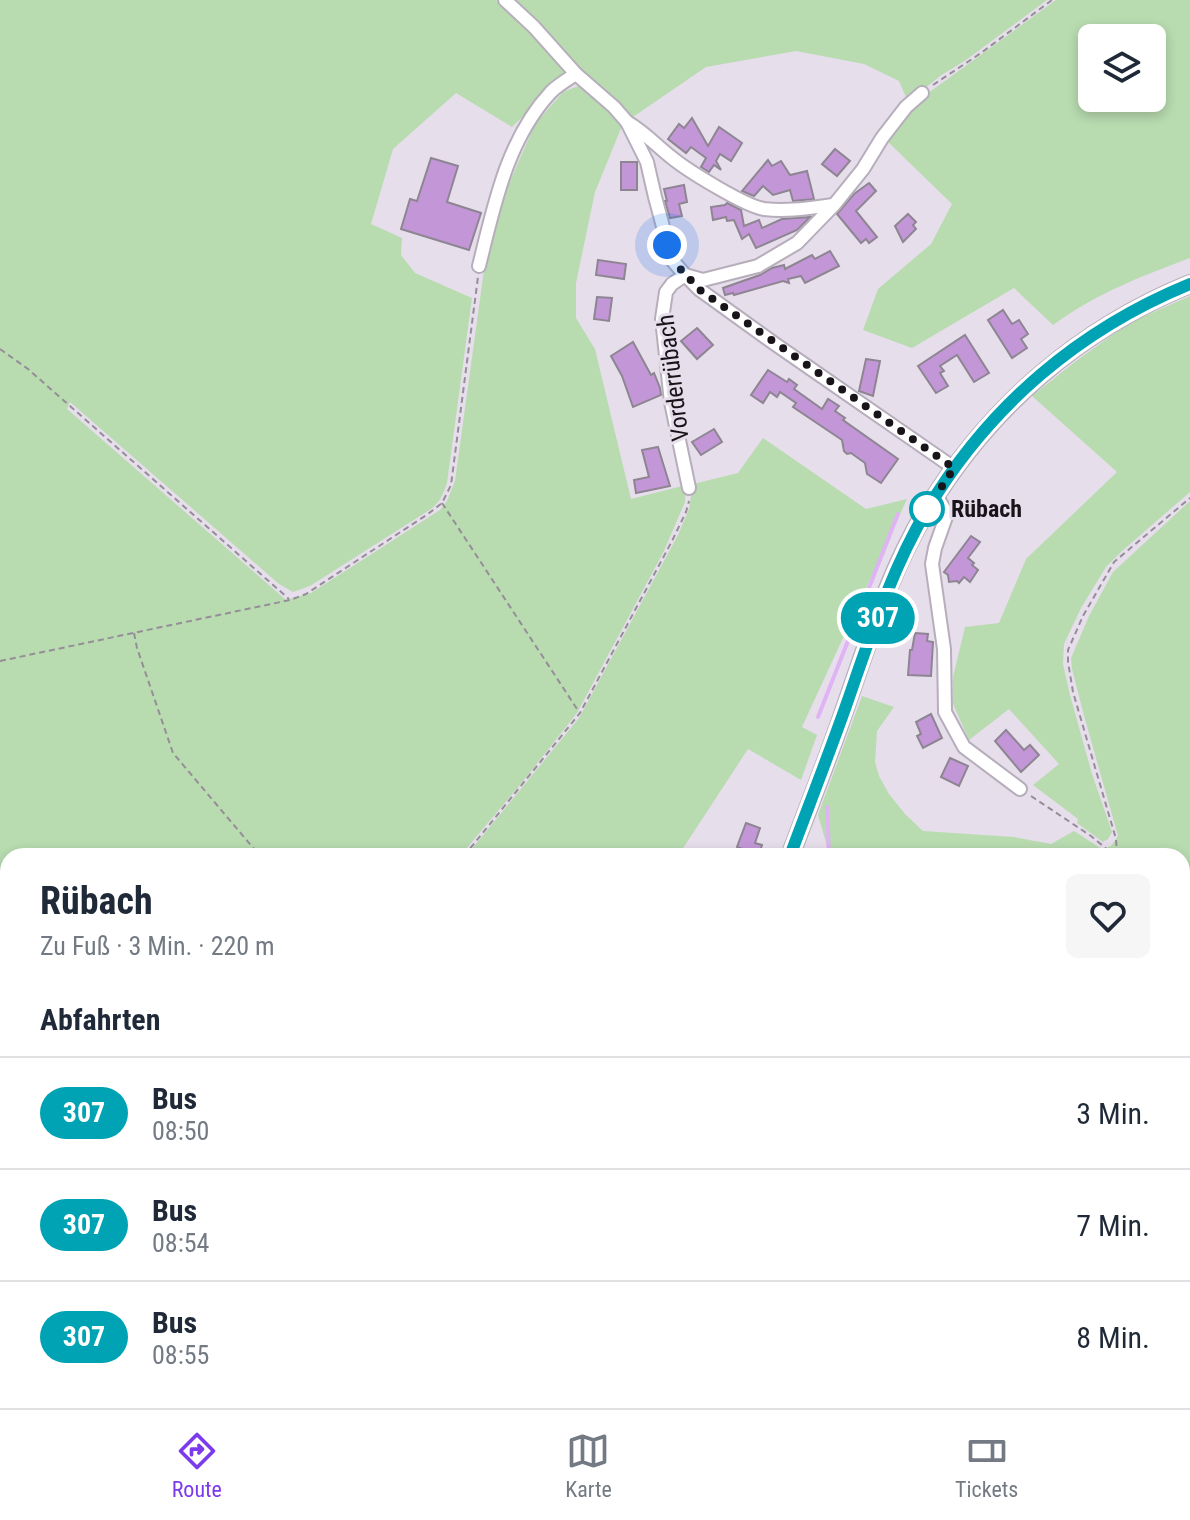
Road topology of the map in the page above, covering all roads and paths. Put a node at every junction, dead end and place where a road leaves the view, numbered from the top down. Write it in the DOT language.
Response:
graph roads {
  1 [pos="505,0"];
  2 [pos="1052,0"];
  3 [pos="576,74"];
  4 [pos="922,93"];
  5 [pos="627,122"];
  6 [pos="834,205"];
  7 [pos="479,266"];
  8 [pos="685,275"];
  9 [pos="1190,284"];
  10 [pos="0,349"];
  11 [pos="954,468"];
  12 [pos="689,488"];
  13 [pos="936,495"];
  14 [pos="1190,498"];
  15 [pos="442,503"];
  16 [pos="290,600"];
  17 [pos="134,633"];
  18 [pos="0,661"];
  19 [pos="580,713"];
  20 [pos="1020,789"];
  21 [pos="253,848"];
  22 [pos="470,848"];
  23 [pos="793,848"];
  24 [pos="1106,848"];
  25 [pos="1116,848"];
  1 -- 3 [label="street, Vorderrübach"];
  2 -- 4 [label="path"];
  3 -- 5 [label="street, Vorderrübach"];
  3 -- 7 [label="street"];
  4 -- 6 [label="street"];
  5 -- 6 [label="street, Vorderrübach"];
  5 -- 8 [label="street, Vorderrübach"];
  6 -- 8 [label="street"];
  7 -- 15 [label="path"];
  8 -- 11 [label="street, Vorderrübach"];
  8 -- 12 [label="street, Vorderrübach"];
  9 -- 11 [label="main road"];
  10 -- 16 [label="path"];
  11 -- 13 [label="main road"];
  12 -- 19 [label="path"];
  13 -- 20 [label="street"];
  13 -- 23 [label="main road"];
  14 -- 25 [label="path"];
  15 -- 16 [label="path"];
  15 -- 19 [label="path"];
  16 -- 17 [label="path"];
  17 -- 18 [label="path"];
  17 -- 21 [label="path"];
  19 -- 22 [label="path"];
  20 -- 24 [label="path"];
}
